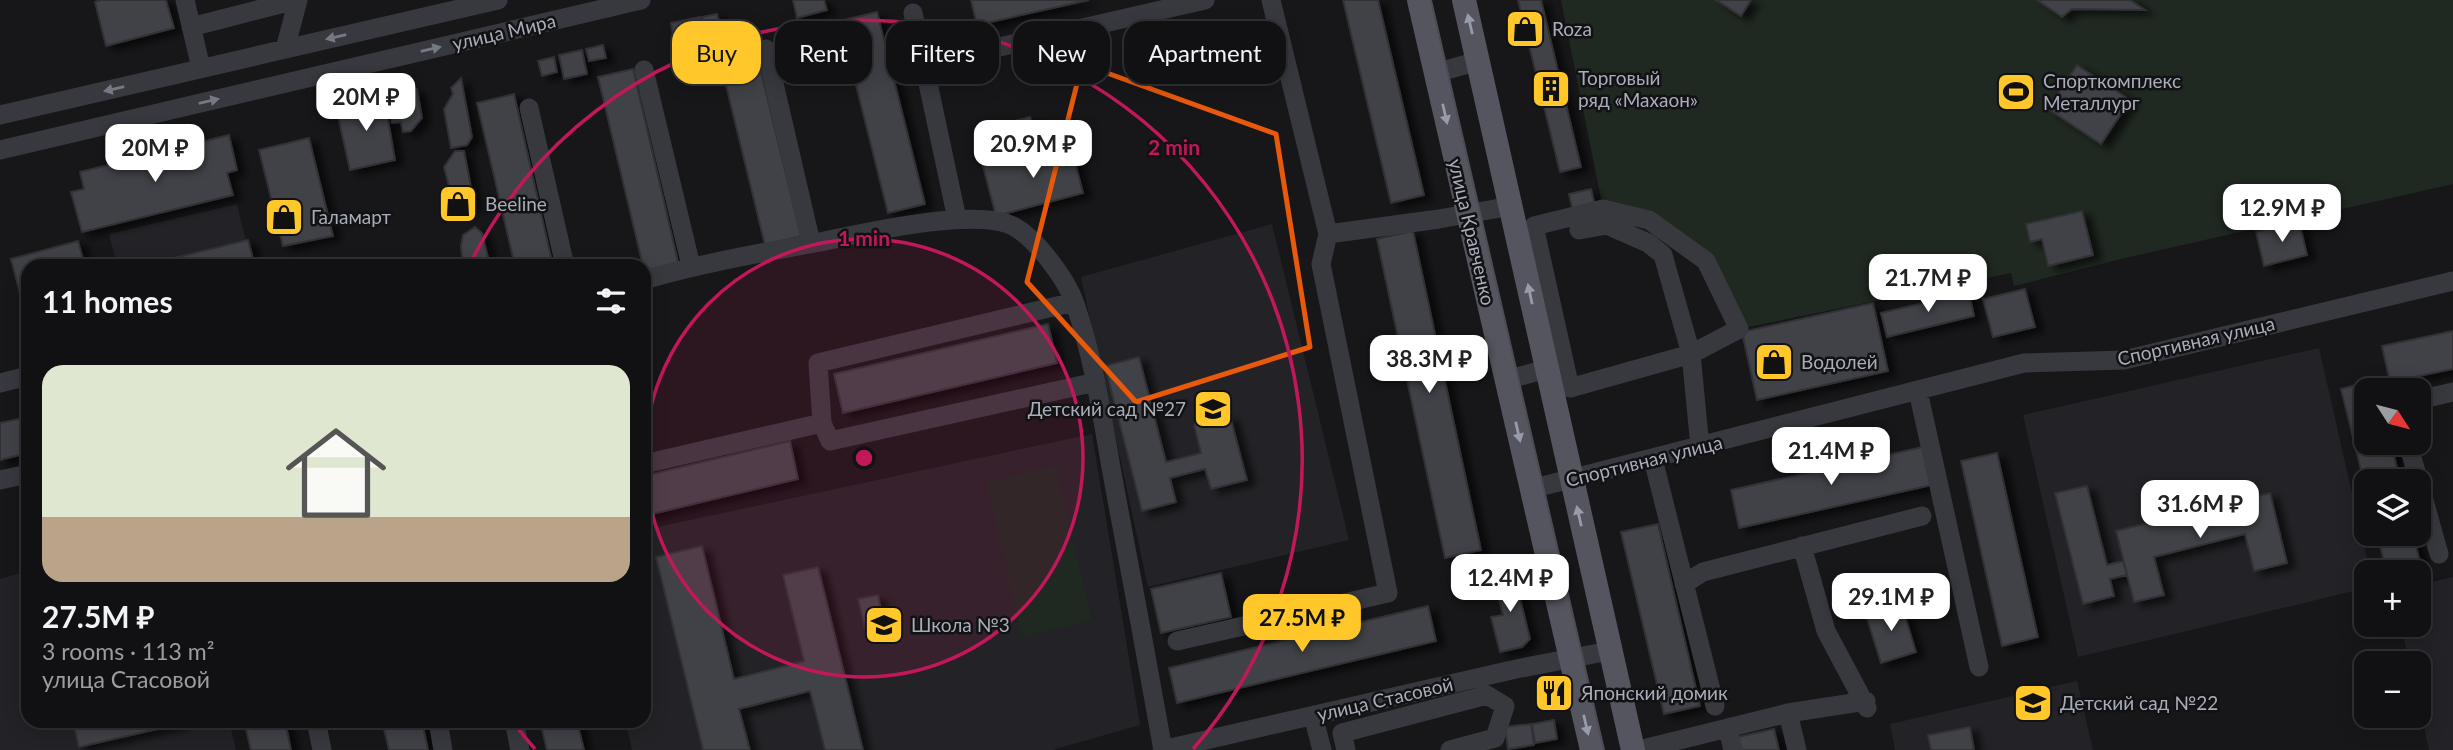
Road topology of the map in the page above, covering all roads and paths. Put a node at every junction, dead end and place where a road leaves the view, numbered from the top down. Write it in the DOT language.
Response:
graph roads {
  1 [pos="185,0"];
  2 [pos="297,0"];
  3 [pos="498,0"];
  4 [pos="641,0"];
  5 [pos="1205,0"];
  6 [pos="1271,0"];
  7 [pos="1419,0"];
  8 [pos="1464,0"];
  9 [pos="455,5"];
  10 [pos="913,13"];
  11 [pos="915,21"];
  12 [pos="191,27"];
  13 [pos="468,40"];
  14 [pos="999,47"];
  15 [pos="285,49"];
  16 [pos="766,49"];
  17 [pos="1478,61"];
  18 [pos="201,68"];
  19 [pos="644,70"];
  20 [pos="1436,73"];
  21 [pos="929,84"];
  22 [pos="57,102"];
  23 [pos="529,108"];
  24 [pos="0,116"];
  25 [pos="65,134"];
  26 [pos="0,150"];
  27 [pos="1511,206"];
  28 [pos="1468,214"];
  29 [pos="957,219"];
  30 [pos="1579,230"];
  31 [pos="1328,234"];
  32 [pos="811,243"];
  33 [pos="563,259"];
  34 [pos="691,266"];
  35 [pos="651,278"];
  36 [pos="2453,281"];
  37 [pos="1074,302"];
  38 [pos="1690,354"];
  39 [pos="1546,369"];
  40 [pos="21,378"];
  41 [pos="1506,380"];
  42 [pos="1096,382"];
  43 [pos="0,383"];
  44 [pos="1918,391"];
  45 [pos="2453,392"];
  46 [pos="2431,397"];
  47 [pos="822,423"];
  48 [pos="1700,447"];
  49 [pos="2411,455"];
  50 [pos="1653,458"];
  51 [pos="651,462"];
  52 [pos="21,476"];
  53 [pos="0,480"];
  54 [pos="1570,480"];
  55 [pos="1531,489"];
  56 [pos="1923,516"];
  57 [pos="1802,546"];
  58 [pos="2439,554"];
  59 [pos="1684,584"];
  60 [pos="1177,641"];
  61 [pos="1609,651"];
  62 [pos="1570,657"];
  63 [pos="1979,667"];
  64 [pos="1715,706"];
  65 [pos="1788,713"];
  66 [pos="1313,716"];
  67 [pos="1728,727"];
  68 [pos="317,728"];
  69 [pos="439,728"];
  70 [pos="515,728"];
  71 [pos="322,750"];
  72 [pos="443,750"];
  73 [pos="520,750"];
  74 [pos="1162,750"];
  75 [pos="1322,750"];
  76 [pos="1346,750"];
  77 [pos="1450,750"];
  78 [pos="1592,750"];
  79 [pos="1633,750"];
  80 [pos="1639,750"];
  81 [pos="1733,750"];
  82 [pos="1797,750"];
  1 -- 12 [label="street"];
  2 -- 12 [label="street"];
  2 -- 15 [label="street"];
  3 -- 9 [label="street, улица Мира"];
  4 -- 13 [label="street, улица Мира"];
  5 -- 14 [label="street"];
  6 -- 31 [label="street"];
  7 -- 20 [label="main road, улица Кравченко"];
  17 -- 8 [label="main road, one-way"];
  9 -- 13 [label="street"];
  9 -- 15 [label="street, улица Мира, one-way"];
  10 -- 11 [label="street"];
  12 -- 18 [label="street"];
  25 -- 13 [label="street, улица Мира, one-way"];
  15 -- 18 [label="street, улица Мира"];
  16 -- 32 [label="street"];
  17 -- 20 [label="street"];
  17 -- 27 [label="main road"];
  18 -- 22 [label="street, улица Мира, one-way"];
  19 -- 34 [label="street"];
  20 -- 28 [label="main road, улица Кравченко, one-way"];
  21 -- 29 [label="street"];
  22 -- 24 [label="street, улица Мира"];
  22 -- 25 [label="street"];
  23 -- 33 [label="street"];
  25 -- 26 [label="street, улица Мира"];
  27 -- 28 [label="street"];
  39 -- 27 [label="main road, one-way"];
  28 -- 31 [label="street"];
  28 -- 41 [label="main road, улица Кравченко"];
  29 -- 32 [label="street"];
  29 -- 37 [label="street"];
  30 -- 38 [label="street"];
  31 -- 60 [label="street"];
  32 -- 34 [label="street"];
  34 -- 35 [label="street"];
  36 -- 44 [label="street, Спортивная улица"];
  37 -- 42 [label="street"];
  37 -- 47 [label="street"];
  38 -- 38 [label="street"];
  38 -- 48 [label="street"];
  39 -- 41 [label="street"];
  39 -- 54 [label="main road"];
  40 -- 43 [label="street"];
  41 -- 55 [label="main road, улица Кравченко, one-way"];
  42 -- 47 [label="street"];
  42 -- 74 [label="street"];
  44 -- 48 [label="street, Спортивная улица"];
  44 -- 63 [label="street"];
  45 -- 46 [label="street"];
  47 -- 51 [label="street"];
  48 -- 50 [label="street, Спортивная улица"];
  49 -- 58 [label="street"];
  50 -- 54 [label="street, Спортивная улица"];
  50 -- 59 [label="street"];
  52 -- 53 [label="street"];
  54 -- 55 [label="street, Спортивная улица"];
  61 -- 54 [label="main road, one-way"];
  55 -- 62 [label="main road, улица Кравченко"];
  56 -- 57 [label="street"];
  57 -- 59 [label="street"];
  57 -- 65 [label="street"];
  59 -- 64 [label="street"];
  61 -- 62 [label="street, улица Стасовой"];
  61 -- 79 [label="main road"];
  62 -- 66 [label="street, улица Стасовой"];
  62 -- 78 [label="main road, улица Кравченко, one-way"];
  65 -- 67 [label="street"];
  65 -- 82 [label="street"];
  66 -- 74 [label="street, улица Стасовой"];
  66 -- 75 [label="street"];
  67 -- 80 [label="street"];
  67 -- 81 [label="street"];
  68 -- 71 [label="street"];
  69 -- 72 [label="street"];
  70 -- 73 [label="street"];
  76 -- 77 [label="street"];
}
